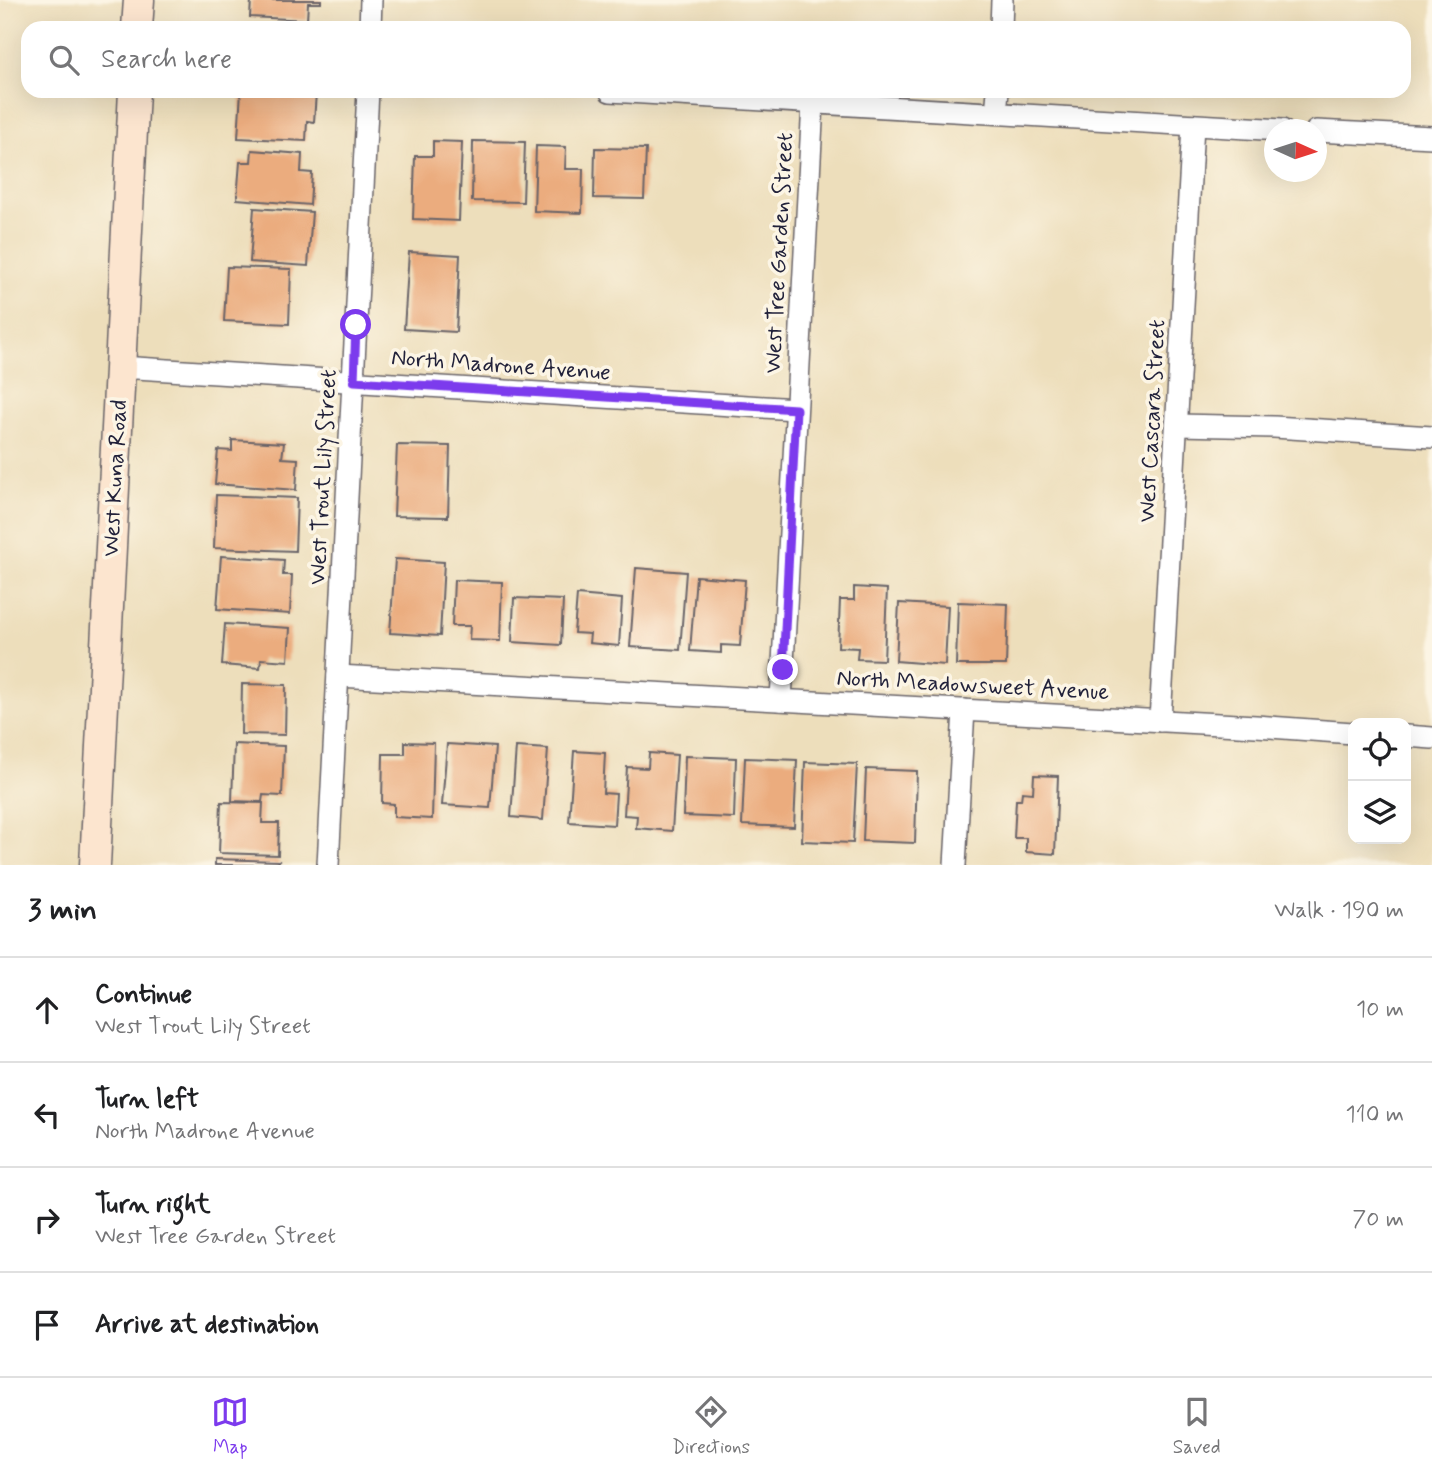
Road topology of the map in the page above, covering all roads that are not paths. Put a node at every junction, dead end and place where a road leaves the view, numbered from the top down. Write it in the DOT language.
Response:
graph roads {
  1 [pos="139,0"];
  2 [pos="372,0"];
  3 [pos="1002,0"];
  4 [pos="138,21"];
  5 [pos="370,21"];
  6 [pos="1001,21"];
  7 [pos="134,98"];
  8 [pos="368,98"];
  9 [pos="728,98"];
  10 [pos="997,98"];
  11 [pos="813,103"];
  12 [pos="996,113"];
  13 [pos="1194,125"];
  14 [pos="1264,129"];
  15 [pos="1327,132"];
  16 [pos="1432,137"];
  17 [pos="120,367"];
  18 [pos="354,381"];
  19 [pos="796,409"];
  20 [pos="1177,425"];
  21 [pos="1432,437"];
  22 [pos="338,676"];
  23 [pos="782,700"];
  24 [pos="964,710"];
  25 [pos="1160,720"];
  26 [pos="1348,733"];
  27 [pos="1411,736"];
  28 [pos="1432,738"];
  29 [pos="95,865"];
  30 [pos="328,865"];
  31 [pos="955,865"];
  1 -- 4 [label="main road"];
  2 -- 5 [label="street"];
  3 -- 6 [label="street"];
  7 -- 17 [label="main road, West Kuna Road"];
  8 -- 18 [label="street, West Trout Lily Street"];
  9 -- 11 [label="street"];
  10 -- 12 [label="street"];
  11 -- 12 [label="street"];
  11 -- 19 [label="street, West Tree Garden Street"];
  12 -- 13 [label="street"];
  13 -- 14 [label="street"];
  13 -- 20 [label="street, West Cascara Street"];
  15 -- 16 [label="street"];
  17 -- 18 [label="street, North Madrone Avenue"];
  17 -- 29 [label="main road, West Kuna Road"];
  18 -- 19 [label="street, North Madrone Avenue"];
  18 -- 22 [label="street, West Trout Lily Street"];
  19 -- 23 [label="street, West Tree Garden Street"];
  20 -- 21 [label="street"];
  20 -- 25 [label="street, West Cascara Street"];
  22 -- 23 [label="street, North Meadowsweet Avenue"];
  22 -- 30 [label="street, West Trout Lily Street"];
  23 -- 24 [label="street, North Meadowsweet Avenue"];
  24 -- 25 [label="street, North Meadowsweet Avenue"];
  24 -- 31 [label="street"];
  25 -- 26 [label="street, North Meadowsweet Avenue"];
  27 -- 28 [label="street"];
}
